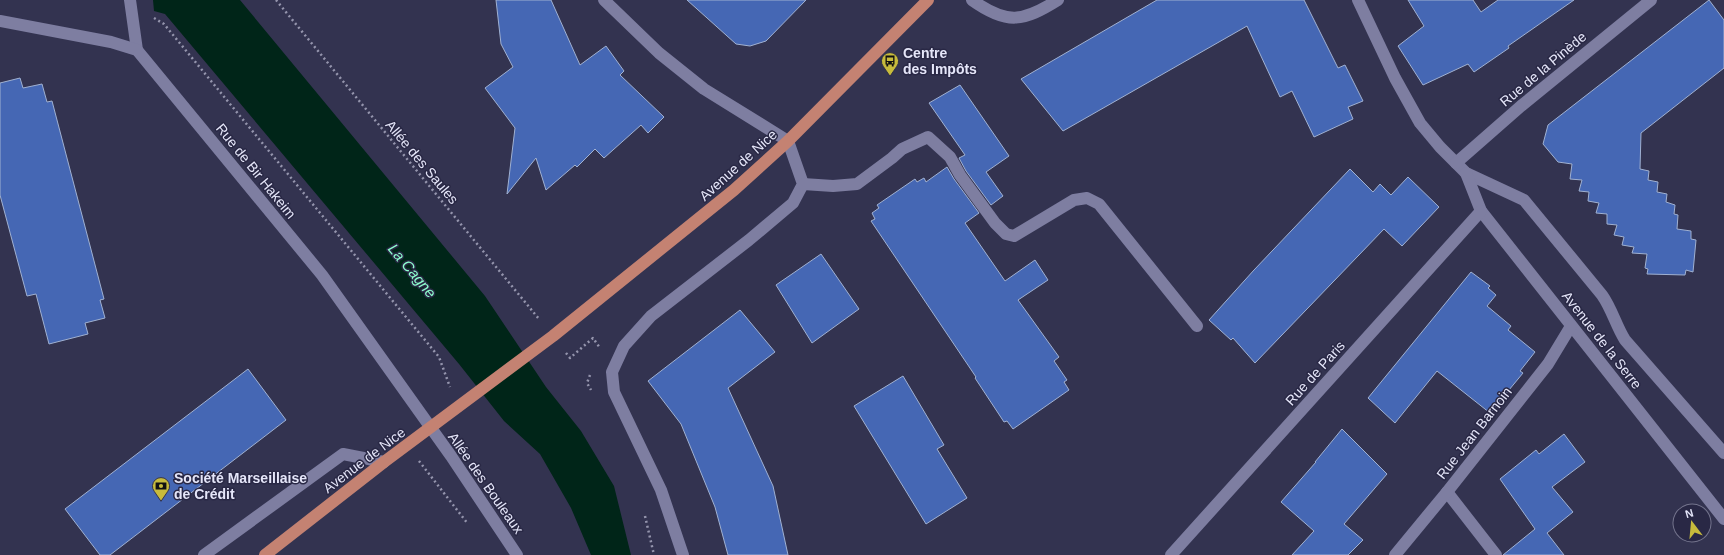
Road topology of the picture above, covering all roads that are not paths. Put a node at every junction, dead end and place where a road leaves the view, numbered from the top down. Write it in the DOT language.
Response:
graph roads {
  1 [pos="130,0"];
  2 [pos="604,0"];
  3 [pos="928,0"];
  4 [pos="972,0"];
  5 [pos="1058,0"];
  6 [pos="1358,0"];
  7 [pos="1651,0"];
  8 [pos="0,21"];
  9 [pos="137,50"];
  10 [pos="788,140"];
  11 [pos="1456,163"];
  12 [pos="1466,173"];
  13 [pos="803,184"];
  14 [pos="1481,211"];
  15 [pos="1197,326"];
  16 [pos="1572,326"];
  17 [pos="430,428"];
  18 [pos="1724,453"];
  19 [pos="384,462"];
  20 [pos="1447,492"];
  21 [pos="1724,519"];
  22 [pos="204,555"];
  23 [pos="264,555"];
  24 [pos="517,555"];
  25 [pos="683,555"];
  26 [pos="1171,555"];
  27 [pos="1395,555"];
  28 [pos="1496,555"];
  1 -- 9 [label="street"];
  2 -- 10 [label="street"];
  3 -- 10 [label="main road, Avenue de Nice"];
  4 -- 5 [label="street"];
  6 -- 11 [label="street, Avenue de la Serre"];
  7 -- 11 [label="street, Rue de la Pinède"];
  8 -- 9 [label="street"];
  9 -- 17 [label="street, Rue de Bir Hakeim"];
  10 -- 13 [label="street"];
  10 -- 17 [label="main road, Avenue de Nice"];
  11 -- 12 [label="street, Avenue de la Serre"];
  12 -- 14 [label="street, Avenue de la Serre"];
  12 -- 18 [label="street, Avenue de la Serre"];
  13 -- 15 [label="street"];
  13 -- 25 [label="street"];
  14 -- 16 [label="street, Avenue de la Serre"];
  14 -- 26 [label="street, Rue de Paris"];
  16 -- 20 [label="street, Rue Jean Barnoin"];
  16 -- 21 [label="street, Avenue de la Serre"];
  17 -- 19 [label="main road, Avenue de Nice"];
  17 -- 24 [label="street, Allée des Bouleaux"];
  19 -- 22 [label="street"];
  19 -- 23 [label="main road, Avenue de Nice"];
  20 -- 27 [label="street, Rue Jean Barnoin"];
  20 -- 28 [label="street"];
}
